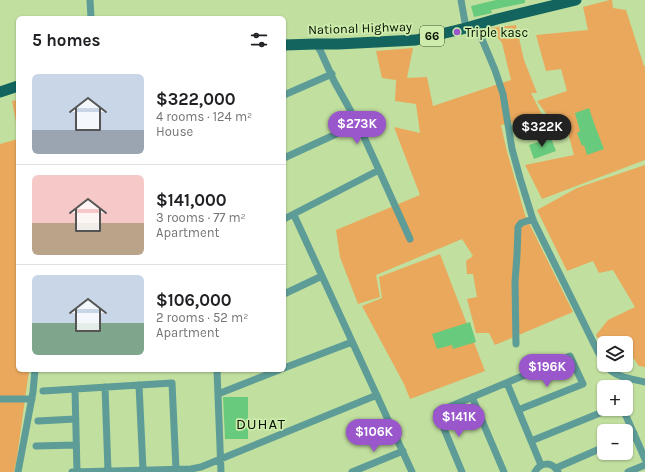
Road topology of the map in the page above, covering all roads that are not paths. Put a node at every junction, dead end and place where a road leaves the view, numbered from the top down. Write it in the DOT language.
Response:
graph roads {
  1 [pos="90,0"];
  2 [pos="461,0"];
  3 [pos="576,0"];
  4 [pos="91,16"];
  5 [pos="471,27"];
  6 [pos="316,44"];
  7 [pos="286,45"];
  8 [pos="332,74"];
  9 [pos="16,87"];
  10 [pos="0,92"];
  11 [pos="286,94"];
  12 [pos="358,124"];
  13 [pos="286,157"];
  14 [pos="378,170"];
  15 [pos="294,215"];
  16 [pos="286,218"];
  17 [pos="533,219"];
  18 [pos="410,239"];
  19 [pos="322,276"];
  20 [pos="286,293"];
  21 [pos="352,342"];
  22 [pos="516,344"];
  23 [pos="597,350"];
  24 [pos="286,367"];
  25 [pos="35,372"];
  26 [pos="217,372"];
  27 [pos="274,372"];
  28 [pos="614,372"];
  29 [pos="645,382"];
  30 [pos="507,383"];
  31 [pos="139,385"];
  32 [pos="105,387"];
  33 [pos="74,389"];
  34 [pos="43,391"];
  35 [pos="218,394"];
  36 [pos="377,395"];
  37 [pos="472,397"];
  38 [pos="0,399"];
  39 [pos="32,399"];
  40 [pos="518,410"];
  41 [pos="597,414"];
  42 [pos="626,416"];
  43 [pos="76,419"];
  44 [pos="38,421"];
  45 [pos="634,433"];
  46 [pos="531,441"];
  47 [pos="76,445"];
  48 [pos="36,446"];
  49 [pos="597,450"];
  50 [pos="403,452"];
  51 [pos="645,458"];
  52 [pos="220,460"];
  53 [pos="541,465"];
  54 [pos="645,465"];
  55 [pos="176,469"];
  56 [pos="143,470"];
  57 [pos="191,470"];
  58 [pos="557,470"];
  59 [pos="108,471"];
  60 [pos="18,472"];
  61 [pos="72,472"];
  62 [pos="77,472"];
  63 [pos="221,472"];
  64 [pos="352,472"];
  65 [pos="412,472"];
  66 [pos="462,472"];
  67 [pos="504,472"];
  68 [pos="535,472"];
  69 [pos="628,472"];
  1 -- 4 [label="street"];
  2 -- 5 [label="street"];
  3 -- 5 [label="main road, National Highway / 66"];
  5 -- 6 [label="main road, National Highway / 66"];
  5 -- 17 [label="street"];
  6 -- 7 [label="main road, National Highway / 66"];
  6 -- 8 [label="street"];
  8 -- 11 [label="street"];
  8 -- 12 [label="street"];
  9 -- 10 [label="main road"];
  12 -- 13 [label="street"];
  12 -- 14 [label="street"];
  14 -- 15 [label="street"];
  14 -- 18 [label="street"];
  15 -- 16 [label="street"];
  15 -- 19 [label="street"];
  17 -- 22 [label="street"];
  17 -- 23 [label="street"];
  19 -- 20 [label="street"];
  19 -- 21 [label="street"];
  21 -- 24 [label="street"];
  21 -- 36 [label="street"];
  25 -- 39 [label="street"];
  26 -- 35 [label="street"];
  27 -- 35 [label="street"];
  28 -- 29 [label="street"];
  30 -- 37 [label="street"];
  30 -- 40 [label="street"];
  30 -- 40 [label="street"];
  31 -- 32 [label="street"];
  31 -- 55 [label="street"];
  31 -- 56 [label="street"];
  32 -- 33 [label="street"];
  32 -- 59 [label="street"];
  33 -- 34 [label="street"];
  33 -- 43 [label="street"];
  35 -- 52 [label="street"];
  36 -- 50 [label="street"];
  36 -- 52 [label="street"];
  37 -- 66 [label="street"];
  37 -- 67 [label="street"];
  38 -- 39 [label="street"];
  39 -- 60 [label="street"];
  40 -- 46 [label="street"];
  41 -- 46 [label="street"];
  42 -- 45 [label="street"];
  43 -- 44 [label="street"];
  43 -- 47 [label="street"];
  45 -- 51 [label="street"];
  46 -- 53 [label="street"];
  47 -- 48 [label="street"];
  47 -- 62 [label="street"];
  49 -- 58 [label="street"];
  50 -- 64 [label="street"];
  50 -- 65 [label="street"];
  52 -- 57 [label="street"];
  52 -- 63 [label="street"];
  53 -- 58 [label="street"];
  53 -- 68 [label="street"];
  54 -- 69 [label="street"];
  55 -- 56 [label="street"];
  55 -- 57 [label="street"];
  56 -- 59 [label="street"];
  59 -- 62 [label="street"];
  61 -- 62 [label="street"];
}
